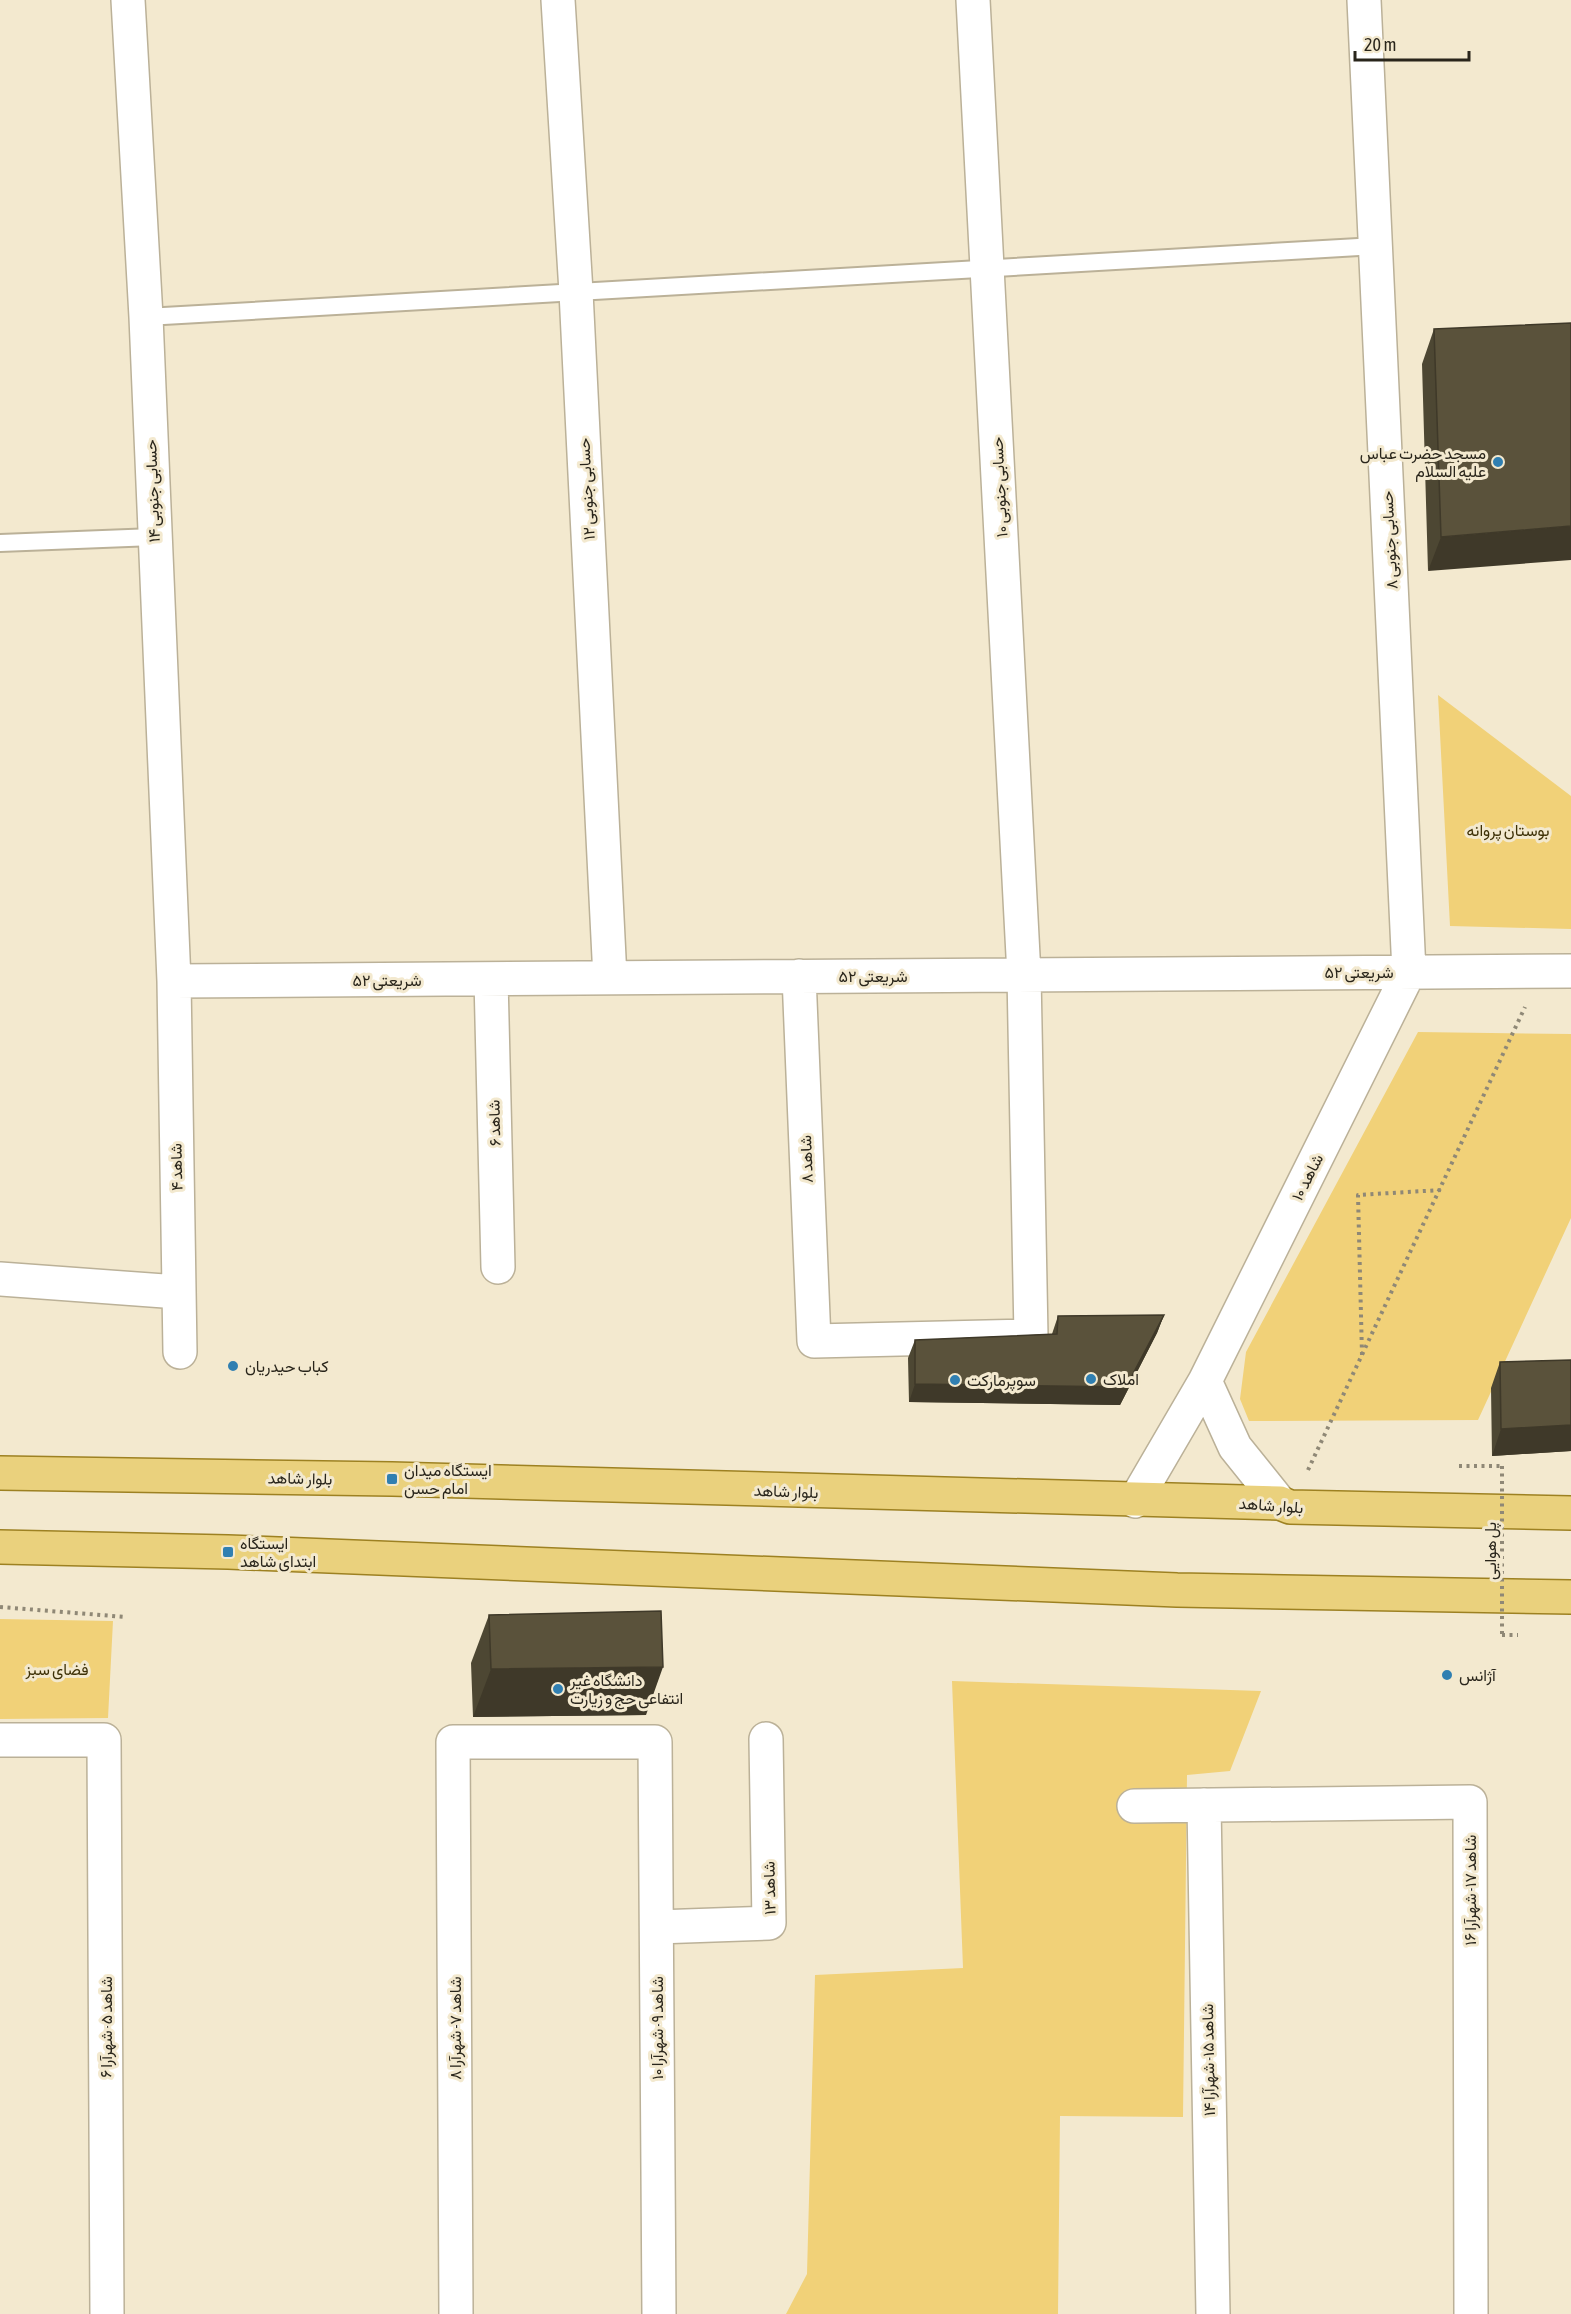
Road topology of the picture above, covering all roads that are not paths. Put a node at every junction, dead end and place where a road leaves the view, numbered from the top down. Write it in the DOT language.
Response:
graph roads {
  1 [pos="128,0"];
  2 [pos="558,0"];
  3 [pos="973,0"];
  4 [pos="1364,0"];
  5 [pos="1376,246"];
  6 [pos="987,269"];
  7 [pos="576,292"];
  8 [pos="146,317"];
  9 [pos="154,537"];
  10 [pos="0,543"];
  11 [pos="1556,971"];
  12 [pos="1409,972"];
  13 [pos="1024,975"];
  14 [pos="799,976"];
  15 [pos="610,978"];
  16 [pos="491,979"];
  17 [pos="174,981"];
  18 [pos="498,1267"];
  19 [pos="0,1280"];
  20 [pos="178,1292"];
  21 [pos="180,1352"];
  22 [pos="1205,1381"];
  23 [pos="0,1473"];
  24 [pos="1135,1501"];
  25 [pos="1285,1505"];
  26 [pos="1571,1513"];
  27 [pos="0,1547"];
  28 [pos="1571,1597"];
  29 [pos="766,1739"];
  30 [pos="0,1740"];
  31 [pos="655,1742"];
  32 [pos="1204,1805"];
  33 [pos="1134,1806"];
  34 [pos="657,1927"];
  35 [pos="107,2314"];
  36 [pos="456,2314"];
  37 [pos="659,2314"];
  38 [pos="1213,2314"];
  39 [pos="1471,2314"];
  1 -- 8 [label="street, حسابی جنوبی ۱۴"];
  2 -- 7 [label="street, حسابی جنوبی ۱۲"];
  3 -- 6 [label="street, حسابی جنوبی ۱۰"];
  4 -- 5 [label="street, حسابی جنوبی ۸"];
  5 -- 6 [label="lane"];
  5 -- 12 [label="street, حسابی جنوبی ۸"];
  6 -- 7 [label="lane"];
  6 -- 13 [label="street, حسابی جنوبی ۱۰"];
  7 -- 8 [label="lane"];
  7 -- 15 [label="street, حسابی جنوبی ۱۲"];
  8 -- 9 [label="street, حسابی جنوبی ۱۴"];
  9 -- 10 [label="lane"];
  9 -- 17 [label="street, حسابی جنوبی ۱۴"];
  11 -- 12 [label="street, شریعتی ۵۲"];
  12 -- 13 [label="street, شریعتی ۵۲"];
  12 -- 22 [label="street, شاهد ۱۰"];
  13 -- 14 [label="street, شریعتی ۵۲"];
  13 -- 14 [label="street, شاهد ۸"];
  14 -- 15 [label="street, شریعتی ۵۲"];
  15 -- 16 [label="street, شریعتی ۵۲"];
  16 -- 17 [label="street, شریعتی ۵۲"];
  16 -- 18 [label="street, شاهد ۶"];
  17 -- 20 [label="street, شاهد ۴"];
  19 -- 20 [label="street"];
  20 -- 21 [label="street, شاهد ۴"];
  22 -- 24 [label="street, شاهد ۱۰"];
  22 -- 25 [label="street"];
  23 -- 24 [label="main road, بلوار شاهد"];
  24 -- 25 [label="main road, بلوار شاهد"];
  25 -- 26 [label="main road, بلوار شاهد"];
  27 -- 28 [label="main road"];
  29 -- 34 [label="street, شاهد ۱۳"];
  30 -- 35 [label="street, شاهد ۵- شهرآرا ۶"];
  31 -- 34 [label="street, شاهد ۹- شهرآرا ۱۰"];
  31 -- 36 [label="street, شاهد ۷- شهرآرا ۸"];
  32 -- 33 [label="street, شاهد ۱۷- شهرآرا ۱۶"];
  32 -- 38 [label="street, شاهد ۱۵- شهرآرا ۱۴"];
  32 -- 39 [label="street, شاهد ۱۷- شهرآرا ۱۶"];
  34 -- 37 [label="street, شاهد ۹- شهرآرا ۱۰"];
}
